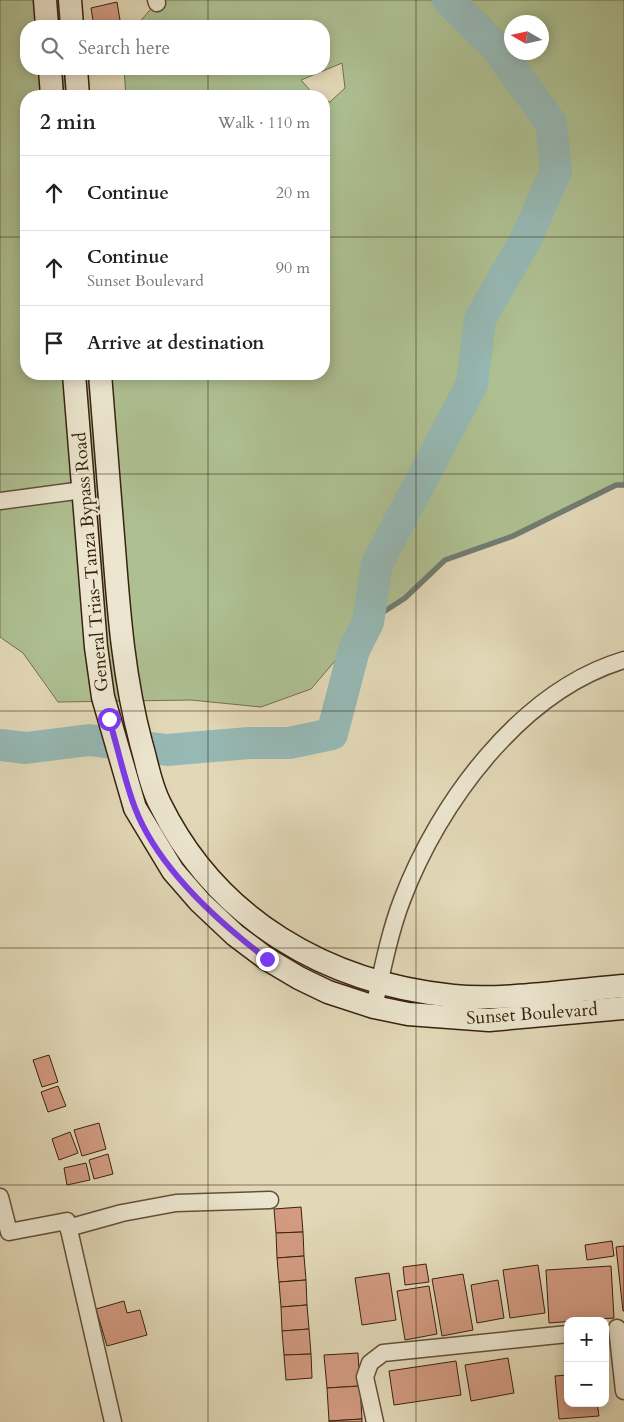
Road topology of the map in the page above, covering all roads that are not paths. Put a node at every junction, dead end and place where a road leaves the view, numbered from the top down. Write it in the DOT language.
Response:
graph roads {
  1 [pos="45,0"];
  2 [pos="70,0"];
  3 [pos="47,20"];
  4 [pos="72,20"];
  5 [pos="50,75"];
  6 [pos="76,75"];
  7 [pos="52,90"];
  8 [pos="78,90"];
  9 [pos="74,380"];
  10 [pos="100,380"];
  11 [pos="83,490"];
  12 [pos="0,501"];
  13 [pos="624,660"];
  14 [pos="149,770"];
  15 [pos="126,777"];
  16 [pos="380,982"];
  17 [pos="624,986"];
  18 [pos="374,1007"];
  19 [pos="624,1008"];
  20 [pos="0,1197"];
  21 [pos="270,1200"];
  22 [pos="68,1228"];
  23 [pos="615,1329"];
  24 [pos="564,1334"];
  25 [pos="624,1391"];
  26 [pos="113,1422"];
  27 [pos="375,1422"];
  1 -- 3 [label="main road"];
  2 -- 4 [label="main road"];
  5 -- 7 [label="main road"];
  6 -- 8 [label="main road"];
  9 -- 11 [label="main road, General Trias–Tanza Bypass Road"];
  10 -- 14 [label="main road, General Trias–Tanza Bypass Road"];
  11 -- 12 [label="street"];
  11 -- 15 [label="main road, General Trias–Tanza Bypass Road"];
  13 -- 16 [label="street"];
  14 -- 16 [label="main road, Sunset Boulevard"];
  15 -- 18 [label="main road, Sunset Boulevard"];
  16 -- 17 [label="main road, Sunset Boulevard"];
  16 -- 18 [label="street"];
  18 -- 19 [label="main road, Sunset Boulevard"];
  20 -- 22 [label="street"];
  21 -- 22 [label="street"];
  22 -- 26 [label="street"];
  23 -- 25 [label="street"];
  24 -- 27 [label="street"];
}
